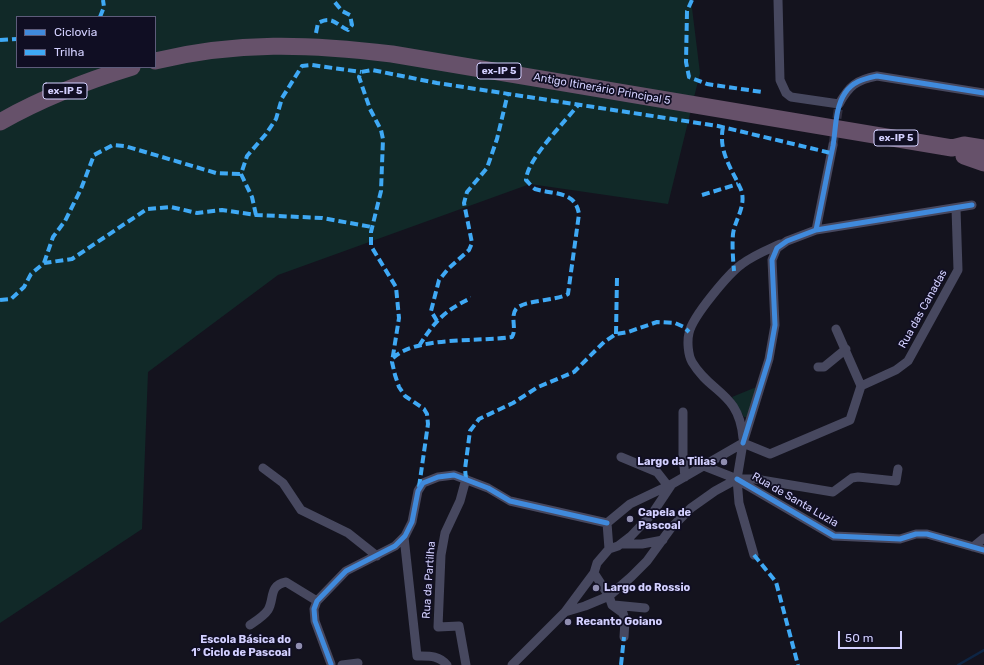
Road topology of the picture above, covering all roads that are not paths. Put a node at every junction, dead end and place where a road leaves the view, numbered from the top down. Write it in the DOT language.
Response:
graph roads {
  1 [pos="778,0"];
  2 [pos="156,61"];
  3 [pos="129,68"];
  4 [pos="984,93"];
  5 [pos="0,122"];
  6 [pos="833,145"];
  7 [pos="984,148"];
  8 [pos="958,152"];
  9 [pos="984,159"];
  10 [pos="984,163"];
  11 [pos="972,205"];
  12 [pos="956,208"];
  13 [pos="816,230"];
  14 [pos="787,241"];
  15 [pos="836,329"];
  16 [pos="846,349"];
  17 [pos="818,366"];
  18 [pos="861,386"];
  19 [pos="683,412"];
  20 [pos="743,443"];
  21 [pos="621,457"];
  22 [pos="704,466"];
  23 [pos="263,468"];
  24 [pos="898,469"];
  25 [pos="685,477"];
  26 [pos="466,478"];
  27 [pos="737,479"];
  28 [pos="670,485"];
  29 [pos="640,499"];
  30 [pos="652,514"];
  31 [pos="607,523"];
  32 [pos="404,537"];
  33 [pos="984,538"];
  34 [pos="663,540"];
  35 [pos="621,544"];
  36 [pos="973,547"];
  37 [pos="609,549"];
  38 [pos="984,550"];
  39 [pos="754,555"];
  40 [pos="377,556"];
  41 [pos="594,573"];
  42 [pos="609,596"];
  43 [pos="317,601"];
  44 [pos="612,605"];
  45 [pos="645,608"];
  46 [pos="566,612"];
  47 [pos="250,625"];
  48 [pos="624,637"];
  49 [pos="358,663"];
  50 [pos="331,665"];
  51 [pos="342,665"];
  52 [pos="447,665"];
  53 [pos="466,665"];
  54 [pos="512,665"];
  1 -- 4 [label="street"];
  2 -- 8 [label="highway, Antigo Itinerário Principal 5 / ex-IP 5"];
  3 -- 5 [label="highway, ex-IP 5"];
  6 -- 13 [label="street"];
  7 -- 8 [label="highway, Antigo Itinerário Principal 5 / ex-IP 5"];
  8 -- 9 [label="highway, Antigo Itinerário Principal 5 / ex-IP 5"];
  8 -- 10 [label="highway"];
  11 -- 12 [label="street"];
  12 -- 13 [label="street"];
  12 -- 18 [label="street, Rua das Canadas"];
  13 -- 14 [label="street"];
  14 -- 20 [label="street"];
  14 -- 20 [label="street"];
  15 -- 16 [label="street"];
  16 -- 17 [label="street"];
  16 -- 18 [label="street"];
  18 -- 20 [label="street"];
  19 -- 25 [label="street"];
  20 -- 22 [label="street"];
  20 -- 27 [label="street"];
  21 -- 28 [label="street"];
  22 -- 25 [label="street"];
  22 -- 27 [label="street"];
  23 -- 40 [label="street"];
  24 -- 27 [label="street"];
  25 -- 28 [label="street"];
  26 -- 31 [label="street"];
  26 -- 32 [label="street"];
  26 -- 53 [label="street, Rua da Partilha"];
  27 -- 34 [label="street"];
  27 -- 36 [label="street, Rua de Santa Luzia"];
  27 -- 39 [label="street"];
  28 -- 29 [label="street"];
  28 -- 30 [label="street"];
  29 -- 30 [label="street"];
  29 -- 31 [label="street"];
  30 -- 35 [label="street"];
  31 -- 37 [label="street"];
  32 -- 40 [label="street"];
  32 -- 52 [label="street"];
  33 -- 36 [label="street"];
  34 -- 35 [label="street"];
  34 -- 42 [label="street"];
  35 -- 37 [label="street"];
  36 -- 38 [label="street, Rua de Santa Luzia"];
  37 -- 41 [label="street"];
  40 -- 43 [label="street"];
  41 -- 42 [label="street"];
  41 -- 46 [label="street"];
  42 -- 44 [label="street"];
  42 -- 46 [label="street"];
  43 -- 47 [label="street"];
  43 -- 50 [label="street"];
  44 -- 45 [label="street"];
  44 -- 48 [label="street"];
  46 -- 54 [label="street"];
  49 -- 51 [label="street"];
}
